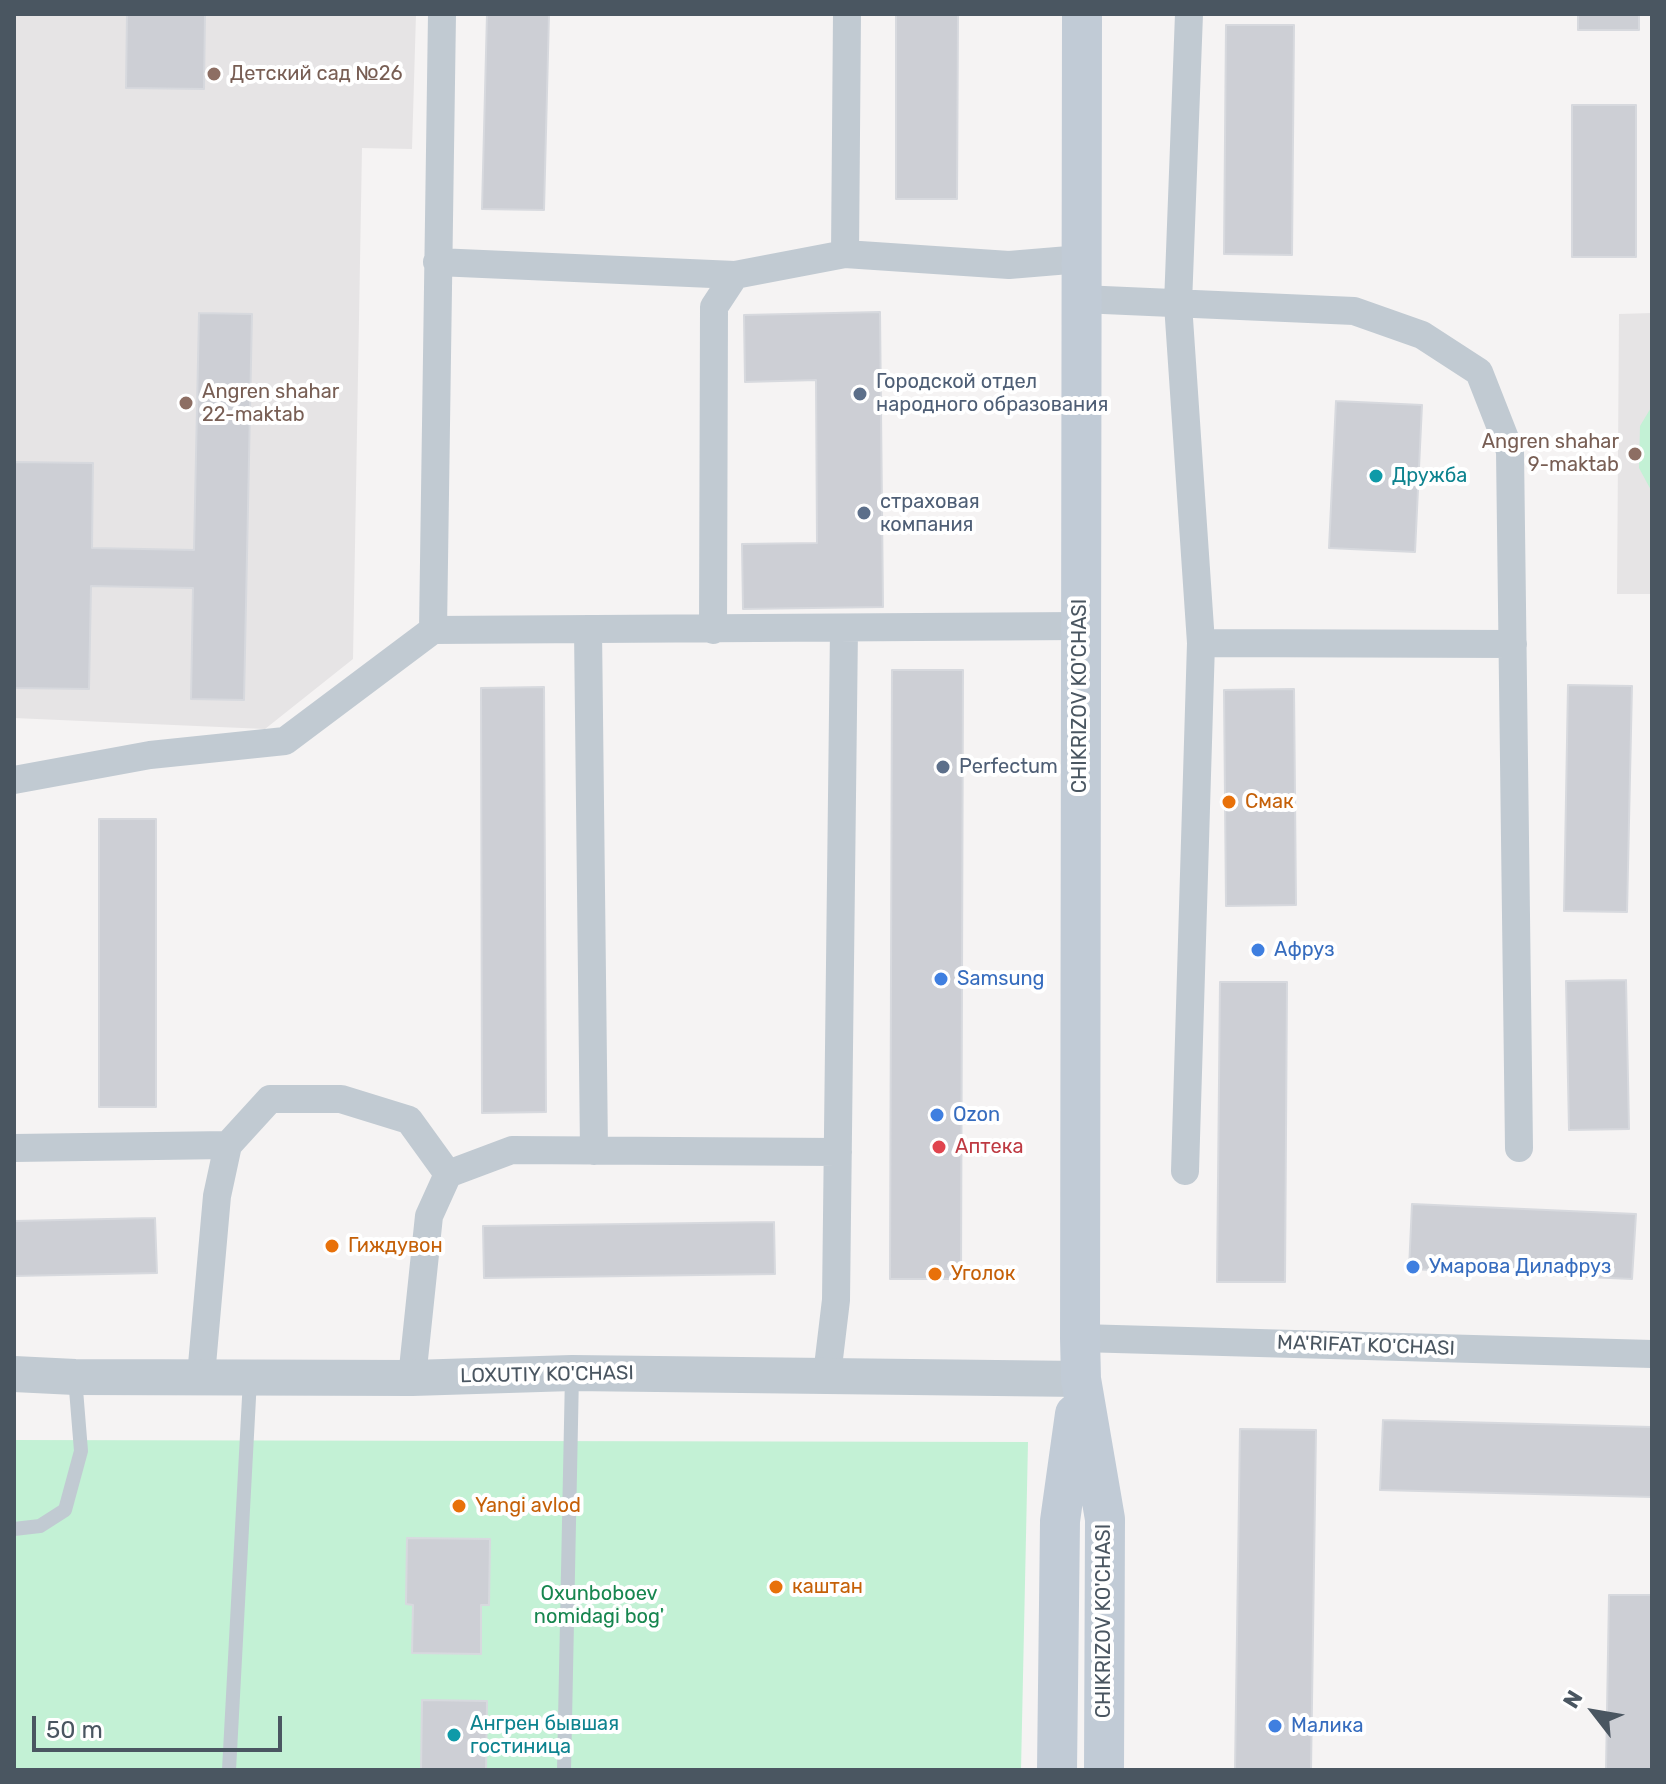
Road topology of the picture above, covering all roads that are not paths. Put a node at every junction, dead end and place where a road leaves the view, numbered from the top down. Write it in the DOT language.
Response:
graph roads {
  1 [pos="442,14"];
  2 [pos="847,14"];
  3 [pos="1082,14"];
  4 [pos="1189,14"];
  5 [pos="845,254"];
  6 [pos="1081,259"];
  7 [pos="437,262"];
  8 [pos="735,275"];
  9 [pos="1081,299"];
  10 [pos="1178,304"];
  11 [pos="1080,626"];
  12 [pos="844,628"];
  13 [pos="588,629"];
  14 [pos="433,630"];
  15 [pos="713,630"];
  16 [pos="1201,643"];
  17 [pos="1513,644"];
  18 [pos="14,780"];
  19 [pos="228,1145"];
  20 [pos="14,1148"];
  21 [pos="1519,1148"];
  22 [pos="594,1151"];
  23 [pos="838,1152"];
  24 [pos="1185,1171"];
  25 [pos="448,1174"];
  26 [pos="1080,1338"];
  27 [pos="1652,1354"];
  28 [pos="572,1373"];
  29 [pos="14,1374"];
  30 [pos="827,1375"];
  31 [pos="201,1376"];
  32 [pos="75,1377"];
  33 [pos="250,1377"];
  34 [pos="412,1378"];
  35 [pos="1081,1379"];
  36 [pos="14,1529"];
  37 [pos="229,1770"];
  38 [pos="564,1770"];
  39 [pos="1057,1770"];
  40 [pos="1104,1770"];
  1 -- 7 [label="street"];
  2 -- 5 [label="street"];
  3 -- 6 [label="main road, CHIKRIZOV KO'CHASI"];
  4 -- 10 [label="street"];
  5 -- 6 [label="street"];
  5 -- 8 [label="street"];
  6 -- 9 [label="main road, CHIKRIZOV KO'CHASI"];
  7 -- 8 [label="street"];
  7 -- 14 [label="street"];
  8 -- 15 [label="street"];
  9 -- 10 [label="street"];
  9 -- 11 [label="main road, CHIKRIZOV KO'CHASI"];
  10 -- 16 [label="street"];
  10 -- 17 [label="street"];
  11 -- 12 [label="street"];
  11 -- 26 [label="main road, CHIKRIZOV KO'CHASI"];
  12 -- 15 [label="street"];
  12 -- 23 [label="street"];
  13 -- 14 [label="street"];
  13 -- 15 [label="street"];
  13 -- 22 [label="street"];
  14 -- 18 [label="street"];
  16 -- 17 [label="street"];
  16 -- 24 [label="street"];
  17 -- 21 [label="street"];
  19 -- 20 [label="street"];
  19 -- 25 [label="street"];
  19 -- 31 [label="street"];
  22 -- 23 [label="street"];
  22 -- 25 [label="street"];
  23 -- 30 [label="street"];
  25 -- 34 [label="street"];
  26 -- 27 [label="street, MA'RIFAT KO'CHASI"];
  26 -- 35 [label="main road, CHIKRIZOV KO'CHASI"];
  28 -- 30 [label="street, LOXUTIY KO'CHASI"];
  28 -- 34 [label="street, LOXUTIY KO'CHASI"];
  28 -- 38 [label="lane"];
  29 -- 32 [label="street, LOXUTIY KO'CHASI"];
  30 -- 35 [label="street, LOXUTIY KO'CHASI"];
  31 -- 32 [label="street, LOXUTIY KO'CHASI"];
  31 -- 33 [label="street, LOXUTIY KO'CHASI"];
  32 -- 36 [label="lane"];
  33 -- 34 [label="street, LOXUTIY KO'CHASI"];
  33 -- 37 [label="lane"];
  35 -- 39 [label="main road, CHIKRIZOV KO'CHASI"];
  35 -- 40 [label="main road, CHIKRIZOV KO'CHASI"];
}
